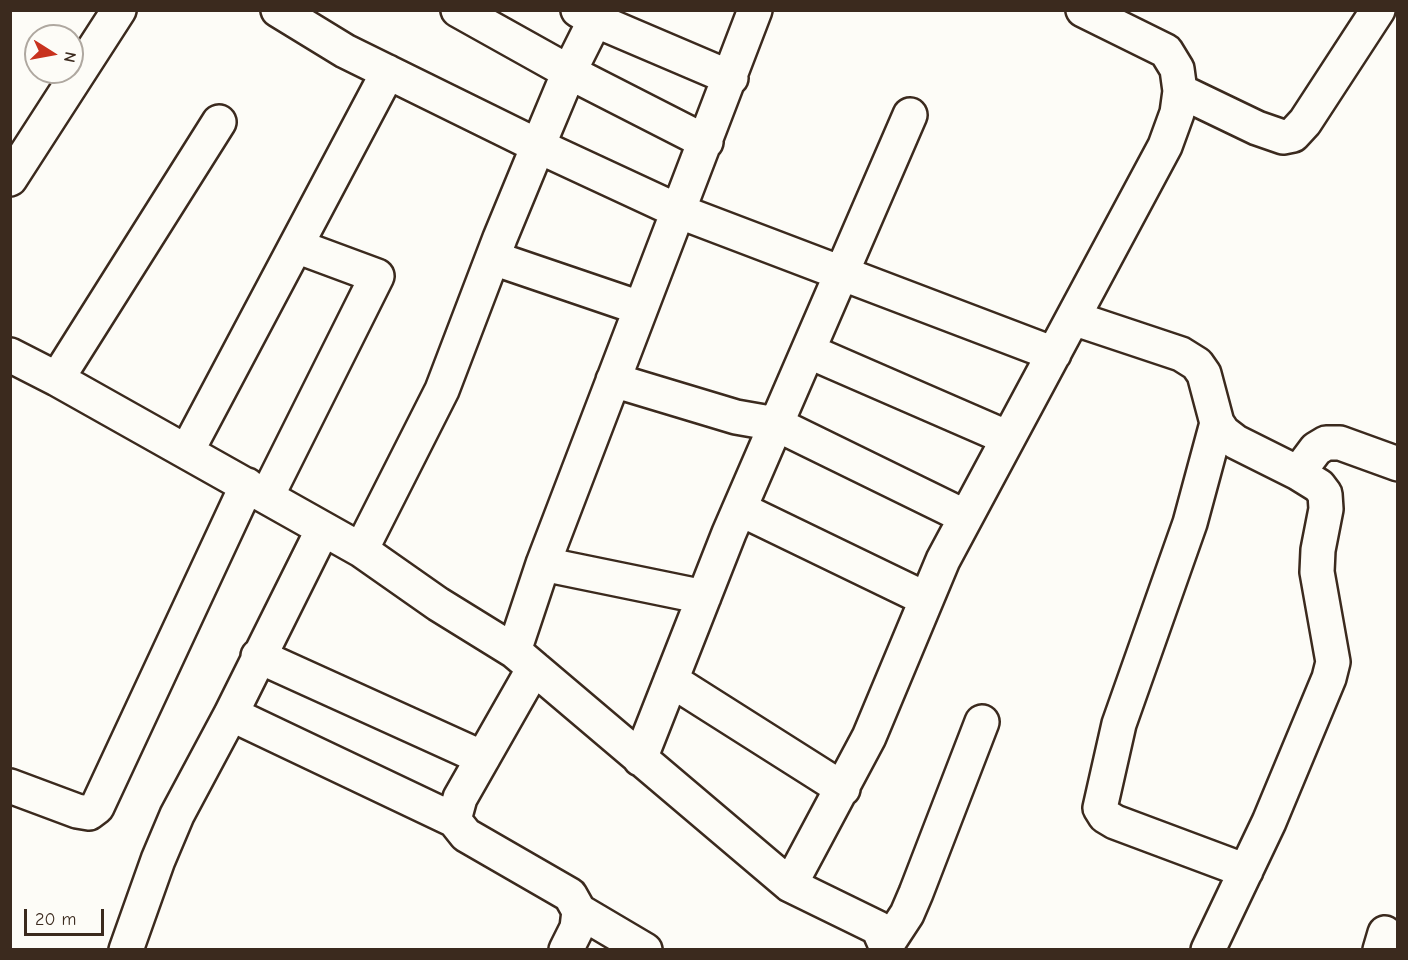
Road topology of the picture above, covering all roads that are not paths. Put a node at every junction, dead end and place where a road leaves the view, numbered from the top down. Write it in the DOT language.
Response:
graph roads {
  1 [pos="119,10"];
  2 [pos="278,10"];
  3 [pos="458,10"];
  4 [pos="755,10"];
  5 [pos="1083,10"];
  6 [pos="1378,10"];
  7 [pos="591,14"];
  8 [pos="388,72"];
  9 [pos="569,72"];
  10 [pos="731,78"];
  11 [pos="1180,91"];
  12 [pos="910,115"];
  13 [pos="219,122"];
  14 [pos="706,142"];
  15 [pos="538,146"];
  16 [pos="10,179"];
  17 [pos="678,211"];
  18 [pos="296,246"];
  19 [pos="493,258"];
  20 [pos="842,273"];
  21 [pos="640,308"];
  22 [pos="1073,318"];
  23 [pos="808,351"];
  24 [pos="1054,354"];
  25 [pos="10,355"];
  26 [pos="57,379"];
  27 [pos="613,380"];
  28 [pos="1217,423"];
  29 [pos="776,424"];
  30 [pos="1008,438"];
  31 [pos="187,451"];
  32 [pos="1398,464"];
  33 [pos="1298,473"];
  34 [pos="257,490"];
  35 [pos="740,509"];
  36 [pos="966,517"];
  37 [pos="322,529"];
  38 [pos="361,550"];
  39 [pos="543,564"];
  40 [pos="704,597"];
  41 [pos="926,599"];
  42 [pos="258,656"];
  43 [pos="524,659"];
  44 [pos="671,680"];
  45 [pos="231,714"];
  46 [pos="982,722"];
  47 [pos="483,758"];
  48 [pos="640,759"];
  49 [pos="10,786"];
  50 [pos="843,789"];
  51 [pos="454,820"];
  52 [pos="1246,871"];
  53 [pos="790,885"];
  54 [pos="579,911"];
  55 [pos="886,948"];
  56 [pos="126,950"];
  57 [pos="566,950"];
  58 [pos="645,950"];
  59 [pos="1208,950"];
  1 -- 16 [label="street"];
  2 -- 8 [label="street"];
  3 -- 9 [label="street"];
  4 -- 10 [label="street"];
  5 -- 11 [label="street"];
  6 -- 11 [label="street"];
  7 -- 9 [label="street"];
  7 -- 10 [label="street"];
  8 -- 15 [label="street"];
  8 -- 18 [label="street"];
  9 -- 14 [label="street"];
  9 -- 15 [label="street"];
  10 -- 14 [label="street"];
  11 -- 22 [label="street"];
  12 -- 20 [label="street"];
  13 -- 26 [label="street"];
  14 -- 17 [label="street"];
  15 -- 17 [label="street"];
  15 -- 19 [label="street"];
  17 -- 20 [label="street"];
  17 -- 21 [label="street"];
  18 -- 31 [label="street"];
  18 -- 34 [label="street"];
  19 -- 21 [label="street"];
  19 -- 38 [label="street"];
  20 -- 23 [label="street"];
  20 -- 24 [label="street"];
  21 -- 27 [label="street"];
  22 -- 24 [label="street"];
  22 -- 28 [label="street"];
  23 -- 29 [label="street"];
  23 -- 30 [label="street"];
  24 -- 30 [label="street"];
  25 -- 26 [label="street"];
  26 -- 31 [label="street"];
  27 -- 29 [label="street"];
  27 -- 39 [label="street"];
  28 -- 33 [label="street"];
  28 -- 52 [label="street"];
  29 -- 35 [label="street"];
  29 -- 36 [label="street"];
  30 -- 36 [label="street"];
  31 -- 34 [label="street"];
  32 -- 33 [label="street"];
  33 -- 52 [label="street"];
  34 -- 37 [label="street"];
  34 -- 49 [label="street"];
  35 -- 40 [label="street"];
  35 -- 41 [label="street"];
  36 -- 41 [label="street"];
  37 -- 38 [label="street"];
  37 -- 42 [label="street"];
  38 -- 43 [label="street"];
  39 -- 40 [label="street"];
  39 -- 43 [label="street"];
  40 -- 44 [label="street"];
  41 -- 50 [label="street"];
  42 -- 45 [label="street"];
  42 -- 47 [label="street"];
  43 -- 47 [label="street"];
  43 -- 48 [label="street"];
  44 -- 48 [label="street"];
  44 -- 50 [label="street"];
  45 -- 51 [label="street"];
  45 -- 56 [label="street"];
  46 -- 55 [label="street"];
  47 -- 51 [label="street"];
  48 -- 53 [label="street"];
  50 -- 53 [label="street"];
  51 -- 54 [label="street"];
  52 -- 59 [label="street"];
  53 -- 55 [label="street"];
  54 -- 57 [label="street"];
  54 -- 58 [label="street"];
}
